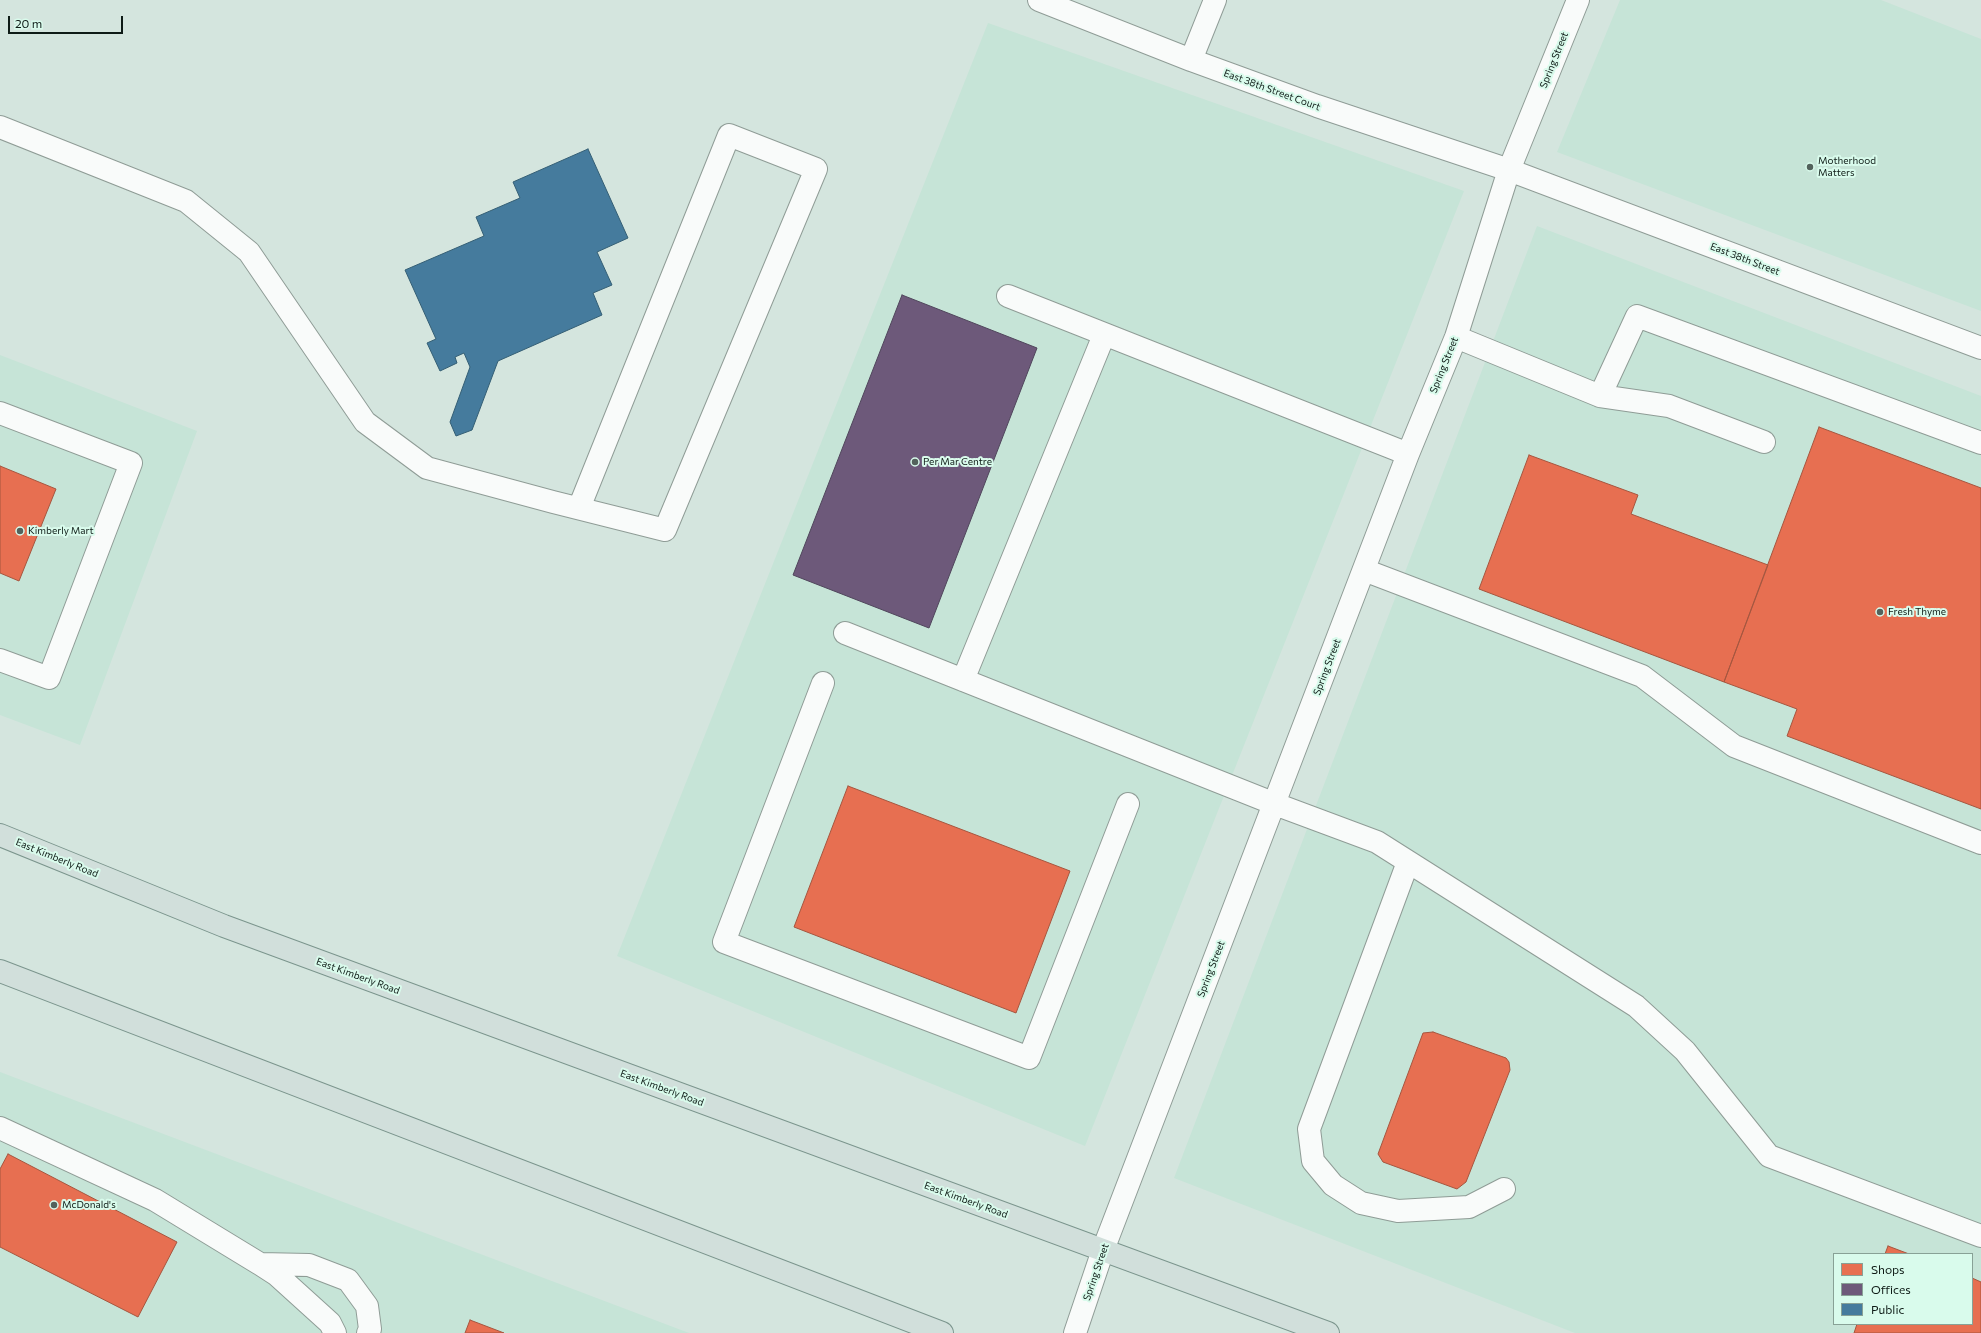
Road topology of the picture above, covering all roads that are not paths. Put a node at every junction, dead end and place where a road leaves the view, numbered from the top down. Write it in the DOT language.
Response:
graph roads {
  1 [pos="1038,0"];
  2 [pos="1215,0"];
  3 [pos="1578,0"];
  4 [pos="1191,60"];
  5 [pos="0,127"];
  6 [pos="1509,170"];
  7 [pos="1008,296"];
  8 [pos="1104,335"];
  9 [pos="1456,337"];
  10 [pos="1981,348"];
  11 [pos="1600,396"];
  12 [pos="0,413"];
  13 [pos="1764,442"];
  14 [pos="1981,443"];
  15 [pos="1408,454"];
  16 [pos="579,508"];
  17 [pos="1364,570"];
  18 [pos="845,633"];
  19 [pos="0,660"];
  20 [pos="963,680"];
  21 [pos="823,683"];
  22 [pos="1128,804"];
  23 [pos="1275,804"];
  24 [pos="0,835"];
  25 [pos="1981,842"];
  26 [pos="1408,862"];
  27 [pos="0,971"];
  28 [pos="0,1128"];
  29 [pos="1504,1189"];
  30 [pos="1981,1236"];
  31 [pos="1104,1250"];
  32 [pos="260,1264"];
  33 [pos="335,1333"];
  34 [pos="368,1333"];
  35 [pos="942,1333"];
  36 [pos="1075,1333"];
  37 [pos="1328,1333"];
  1 -- 4 [label="street, East 38th Street Court"];
  2 -- 4 [label="street"];
  3 -- 6 [label="street, Spring Street"];
  4 -- 6 [label="street, East 38th Street Court"];
  5 -- 16 [label="street"];
  6 -- 9 [label="street, Spring Street"];
  6 -- 10 [label="street, East 38th Street"];
  7 -- 8 [label="street"];
  8 -- 15 [label="street"];
  8 -- 20 [label="street"];
  9 -- 11 [label="street"];
  9 -- 15 [label="street, Spring Street"];
  11 -- 13 [label="street"];
  11 -- 14 [label="street"];
  12 -- 19 [label="street"];
  15 -- 17 [label="street, Spring Street"];
  16 -- 16 [label="street"];
  17 -- 23 [label="street, Spring Street"];
  17 -- 25 [label="street"];
  18 -- 20 [label="street"];
  20 -- 23 [label="street"];
  21 -- 22 [label="street"];
  23 -- 26 [label="street"];
  23 -- 31 [label="street, Spring Street"];
  24 -- 31 [label="main road, East Kimberly Road"];
  26 -- 29 [label="street"];
  26 -- 30 [label="street"];
  27 -- 35 [label="main road"];
  28 -- 32 [label="street"];
  31 -- 36 [label="street, Spring Street"];
  31 -- 37 [label="main road, East Kimberly Road"];
  32 -- 33 [label="street"];
  32 -- 34 [label="street"];
}
